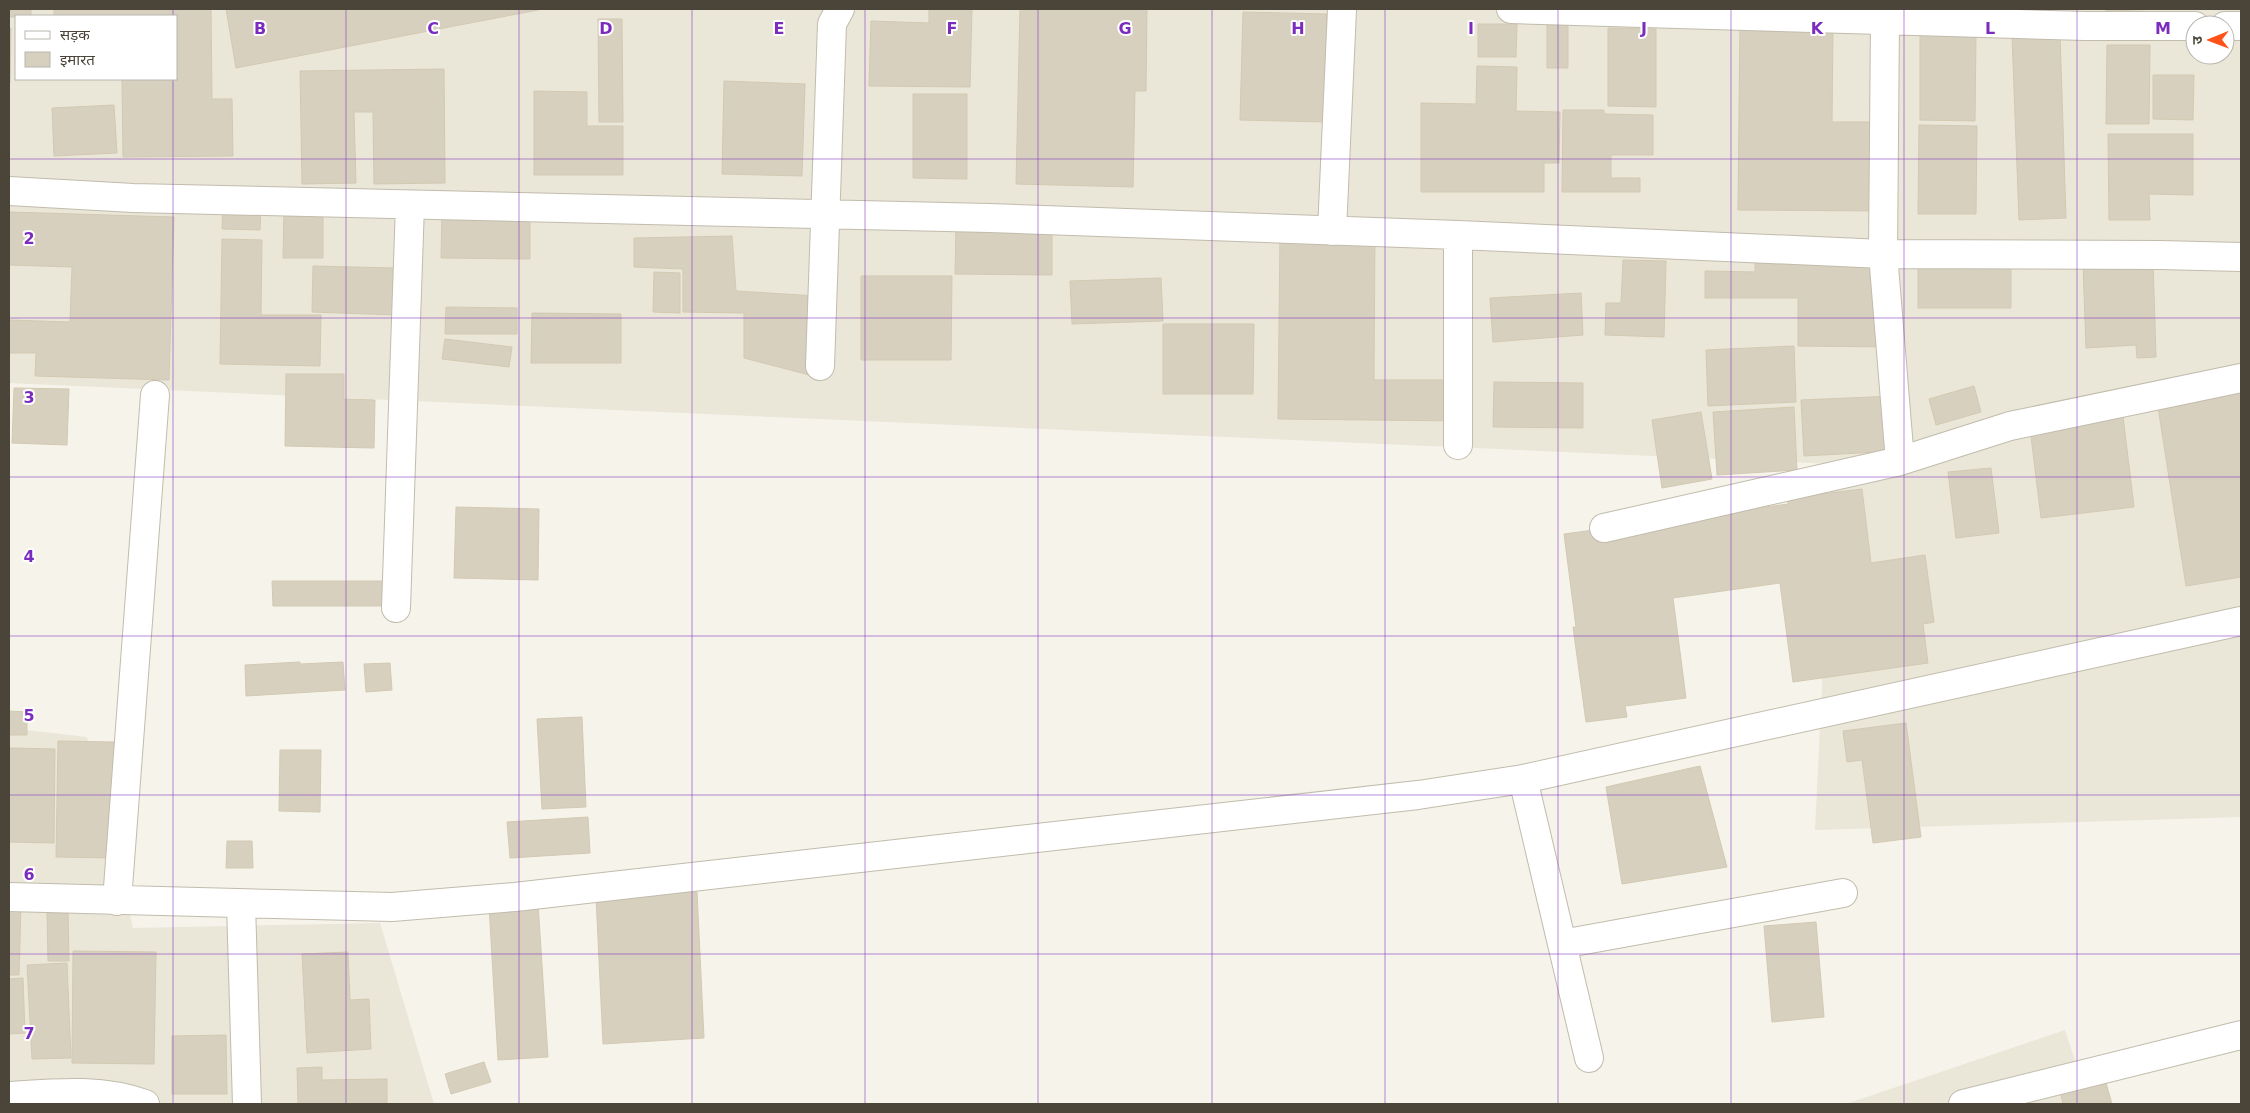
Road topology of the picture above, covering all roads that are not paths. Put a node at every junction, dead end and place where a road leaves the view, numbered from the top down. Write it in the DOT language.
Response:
graph roads {
  1 [pos="840,9"];
  2 [pos="1342,9"];
  3 [pos="1511,9"];
  4 [pos="1858,14"];
  5 [pos="2066,17"];
  6 [pos="1885,20"];
  7 [pos="2185,25"];
  8 [pos="9,191"];
  9 [pos="410,205"];
  10 [pos="826,214"];
  11 [pos="1332,231"];
  12 [pos="1458,235"];
  13 [pos="1883,254"];
  14 [pos="2241,258"];
  15 [pos="820,366"];
  16 [pos="2241,378"];
  17 [pos="155,394"];
  18 [pos="1458,445"];
  19 [pos="1900,461"];
  20 [pos="1604,528"];
  21 [pos="396,608"];
  22 [pos="2241,621"];
  23 [pos="1523,778"];
  24 [pos="1843,893"];
  25 [pos="9,897"];
  26 [pos="117,901"];
  27 [pos="241,904"];
  28 [pos="1562,944"];
  29 [pos="2241,1034"];
  30 [pos="1589,1058"];
  31 [pos="9,1096"];
  32 [pos="1999,1100"];
  33 [pos="145,1104"];
  34 [pos="247,1104"];
  35 [pos="1963,1104"];
  1 -- 10 [label="street"];
  2 -- 11 [label="street"];
  3 -- 4 [label="street"];
  4 -- 6 [label="street"];
  5 -- 6 [label="street"];
  5 -- 7 [label="street"];
  6 -- 13 [label="street"];
  8 -- 9 [label="street"];
  9 -- 10 [label="street"];
  9 -- 21 [label="street"];
  10 -- 11 [label="street"];
  10 -- 15 [label="street"];
  11 -- 12 [label="street"];
  12 -- 13 [label="street"];
  12 -- 18 [label="street"];
  13 -- 14 [label="street"];
  13 -- 19 [label="street"];
  16 -- 19 [label="street"];
  17 -- 26 [label="street"];
  19 -- 20 [label="street"];
  22 -- 23 [label="street"];
  23 -- 27 [label="street"];
  23 -- 28 [label="street"];
  24 -- 28 [label="street"];
  25 -- 26 [label="street"];
  26 -- 27 [label="street"];
  27 -- 34 [label="street"];
  28 -- 30 [label="street"];
  29 -- 32 [label="street"];
  31 -- 33 [label="street"];
  32 -- 35 [label="street"];
}
